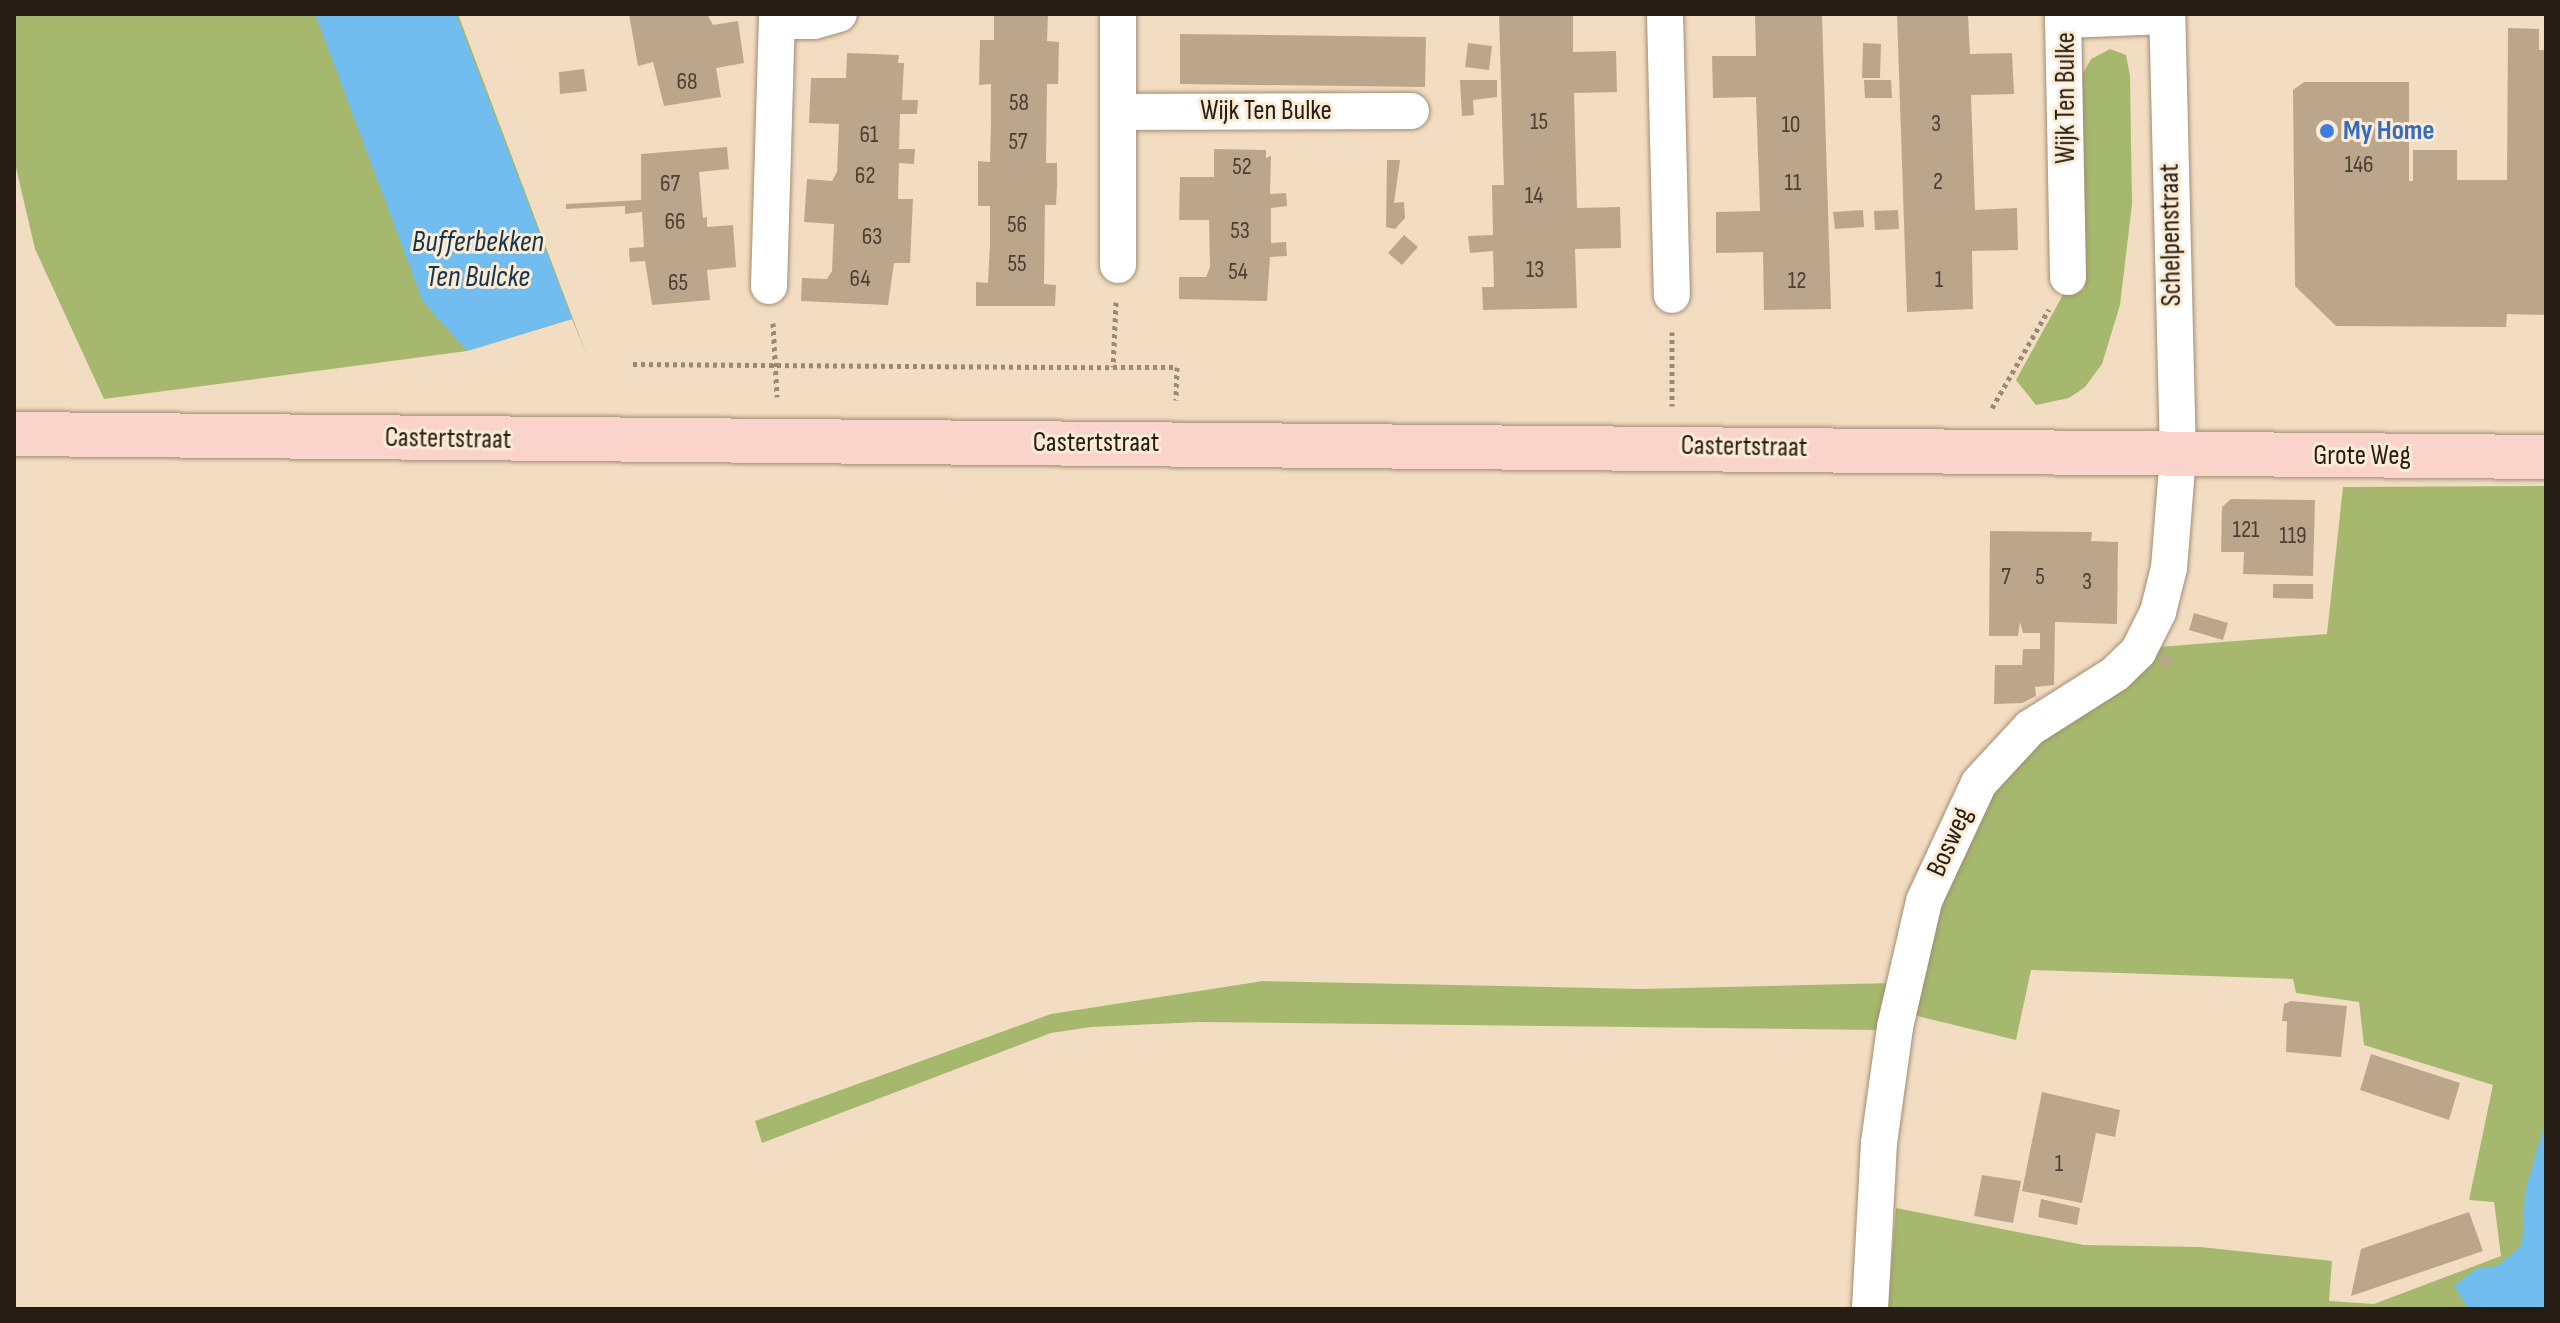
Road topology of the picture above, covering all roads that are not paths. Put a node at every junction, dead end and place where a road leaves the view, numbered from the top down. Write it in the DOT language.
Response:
graph roads {
  1 [pos="839,14"];
  2 [pos="1118,14"];
  3 [pos="1665,14"];
  4 [pos="2167,15"];
  5 [pos="777,18"];
  6 [pos="1411,111"];
  7 [pos="1121,112"];
  8 [pos="1118,265"];
  9 [pos="2068,277"];
  10 [pos="769,286"];
  11 [pos="1672,295"];
  12 [pos="14,434"];
  13 [pos="2178,455"];
  14 [pos="2546,457"];
  15 [pos="1870,1309"];
  1 -- 5 [label="street"];
  2 -- 7 [label="street"];
  3 -- 11 [label="street"];
  4 -- 9 [label="street, Wijk Ten Bulke"];
  4 -- 13 [label="street, Schelpenstraat"];
  5 -- 10 [label="street"];
  6 -- 7 [label="street, Wijk Ten Bulke"];
  7 -- 8 [label="street"];
  12 -- 13 [label="main road, Castertstraat"];
  13 -- 14 [label="main road, Grote Weg"];
  13 -- 15 [label="street, Bosweg"];
}
